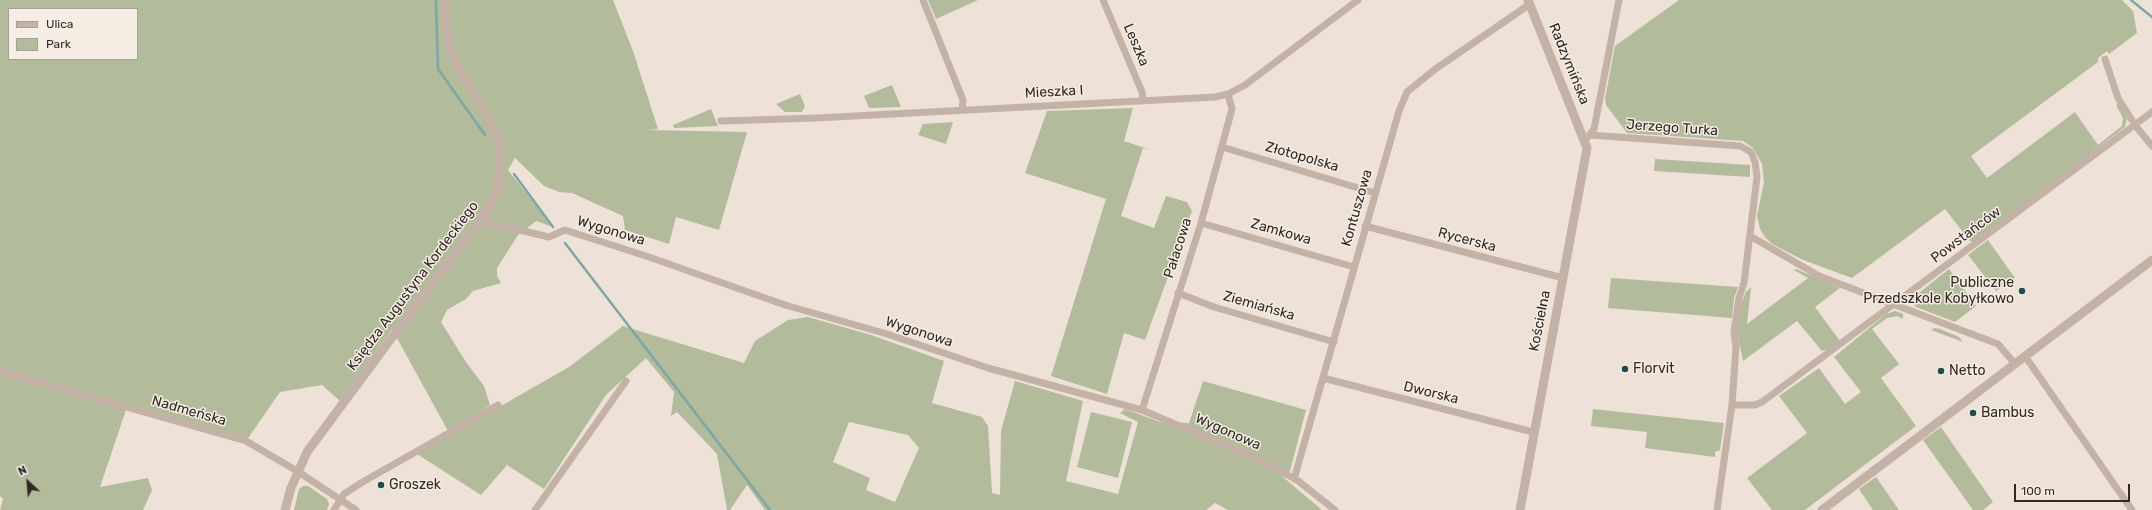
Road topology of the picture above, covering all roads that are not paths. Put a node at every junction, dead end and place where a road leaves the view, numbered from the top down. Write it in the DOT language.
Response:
graph roads {
  1 [pos="445,0"];
  2 [pos="923,0"];
  3 [pos="1103,0"];
  4 [pos="1358,0"];
  5 [pos="1619,0"];
  6 [pos="1529,2"];
  7 [pos="2105,59"];
  8 [pos="1228,94"];
  9 [pos="1143,100"];
  10 [pos="962,110"];
  11 [pos="2152,112"];
  12 [pos="721,121"];
  13 [pos="2135,125"];
  14 [pos="1587,137"];
  15 [pos="2152,146"];
  16 [pos="1222,147"];
  17 [pos="1375,193"];
  18 [pos="481,221"];
  19 [pos="1201,222"];
  20 [pos="1365,226"];
  21 [pos="1750,236"];
  22 [pos="2152,260"];
  23 [pos="1354,267"];
  24 [pos="1563,278"];
  25 [pos="1178,293"];
  26 [pos="1896,304"];
  27 [pos="1334,342"];
  28 [pos="2025,356"];
  29 [pos="2015,364"];
  30 [pos="0,371"];
  31 [pos="1323,378"];
  32 [pos="626,382"];
  33 [pos="498,405"];
  34 [pos="1732,405"];
  35 [pos="1142,410"];
  36 [pos="1533,432"];
  37 [pos="297,471"];
  38 [pos="1294,478"];
  39 [pos="340,500"];
  40 [pos="285,510"];
  41 [pos="334,510"];
  42 [pos="356,510"];
  43 [pos="535,510"];
  44 [pos="1335,510"];
  45 [pos="1520,510"];
  46 [pos="1718,510"];
  47 [pos="1822,510"];
  48 [pos="2132,510"];
  1 -- 18 [label="street, Księdza Augustyna Kordeckiego"];
  2 -- 10 [label="street"];
  3 -- 9 [label="street, Leszka"];
  4 -- 8 [label="street, Mieszka I"];
  5 -- 14 [label="street"];
  6 -- 14 [label="street, Radzymińska"];
  6 -- 17 [label="street, Kontuszowa"];
  7 -- 13 [label="street"];
  8 -- 9 [label="street, Mieszka I"];
  8 -- 16 [label="street, Pałacowa"];
  9 -- 10 [label="street, Mieszka I"];
  10 -- 12 [label="street, Mieszka I"];
  11 -- 13 [label="street, Powstańców"];
  13 -- 15 [label="street"];
  13 -- 26 [label="street, Powstańców"];
  14 -- 21 [label="street, Jerzego Turka"];
  14 -- 24 [label="street, Kościelna"];
  16 -- 17 [label="street, Złotopolska"];
  16 -- 19 [label="street, Pałacowa"];
  17 -- 20 [label="street, Kontuszowa"];
  18 -- 35 [label="street, Wygonowa"];
  18 -- 37 [label="street, Księdza Augustyna Kordeckiego"];
  19 -- 23 [label="street, Zamkowa"];
  19 -- 25 [label="street, Pałacowa"];
  20 -- 23 [label="street, Kontuszowa"];
  20 -- 24 [label="street, Rycerska"];
  21 -- 26 [label="street"];
  21 -- 34 [label="street"];
  22 -- 28 [label="street"];
  23 -- 27 [label="street, Kontuszowa"];
  24 -- 36 [label="street, Kościelna"];
  25 -- 27 [label="street, Ziemiańska"];
  25 -- 35 [label="street, Pałacowa"];
  26 -- 29 [label="street"];
  26 -- 34 [label="street, Powstańców"];
  27 -- 31 [label="street, Kontuszowa"];
  28 -- 29 [label="street"];
  28 -- 48 [label="street"];
  29 -- 47 [label="street"];
  30 -- 37 [label="street, Nadmeńska"];
  31 -- 36 [label="street, Dworska"];
  31 -- 38 [label="street, Kontuszowa"];
  32 -- 43 [label="street"];
  33 -- 39 [label="street"];
  34 -- 46 [label="street"];
  35 -- 38 [label="street, Wygonowa"];
  36 -- 45 [label="street, Kościelna"];
  37 -- 39 [label="street, Nadmeńska"];
  37 -- 40 [label="street, Księdza Augustyna Kordeckiego"];
  38 -- 44 [label="street, Wygonowa"];
  39 -- 41 [label="street"];
  39 -- 42 [label="street, Nadmeńska"];
}
